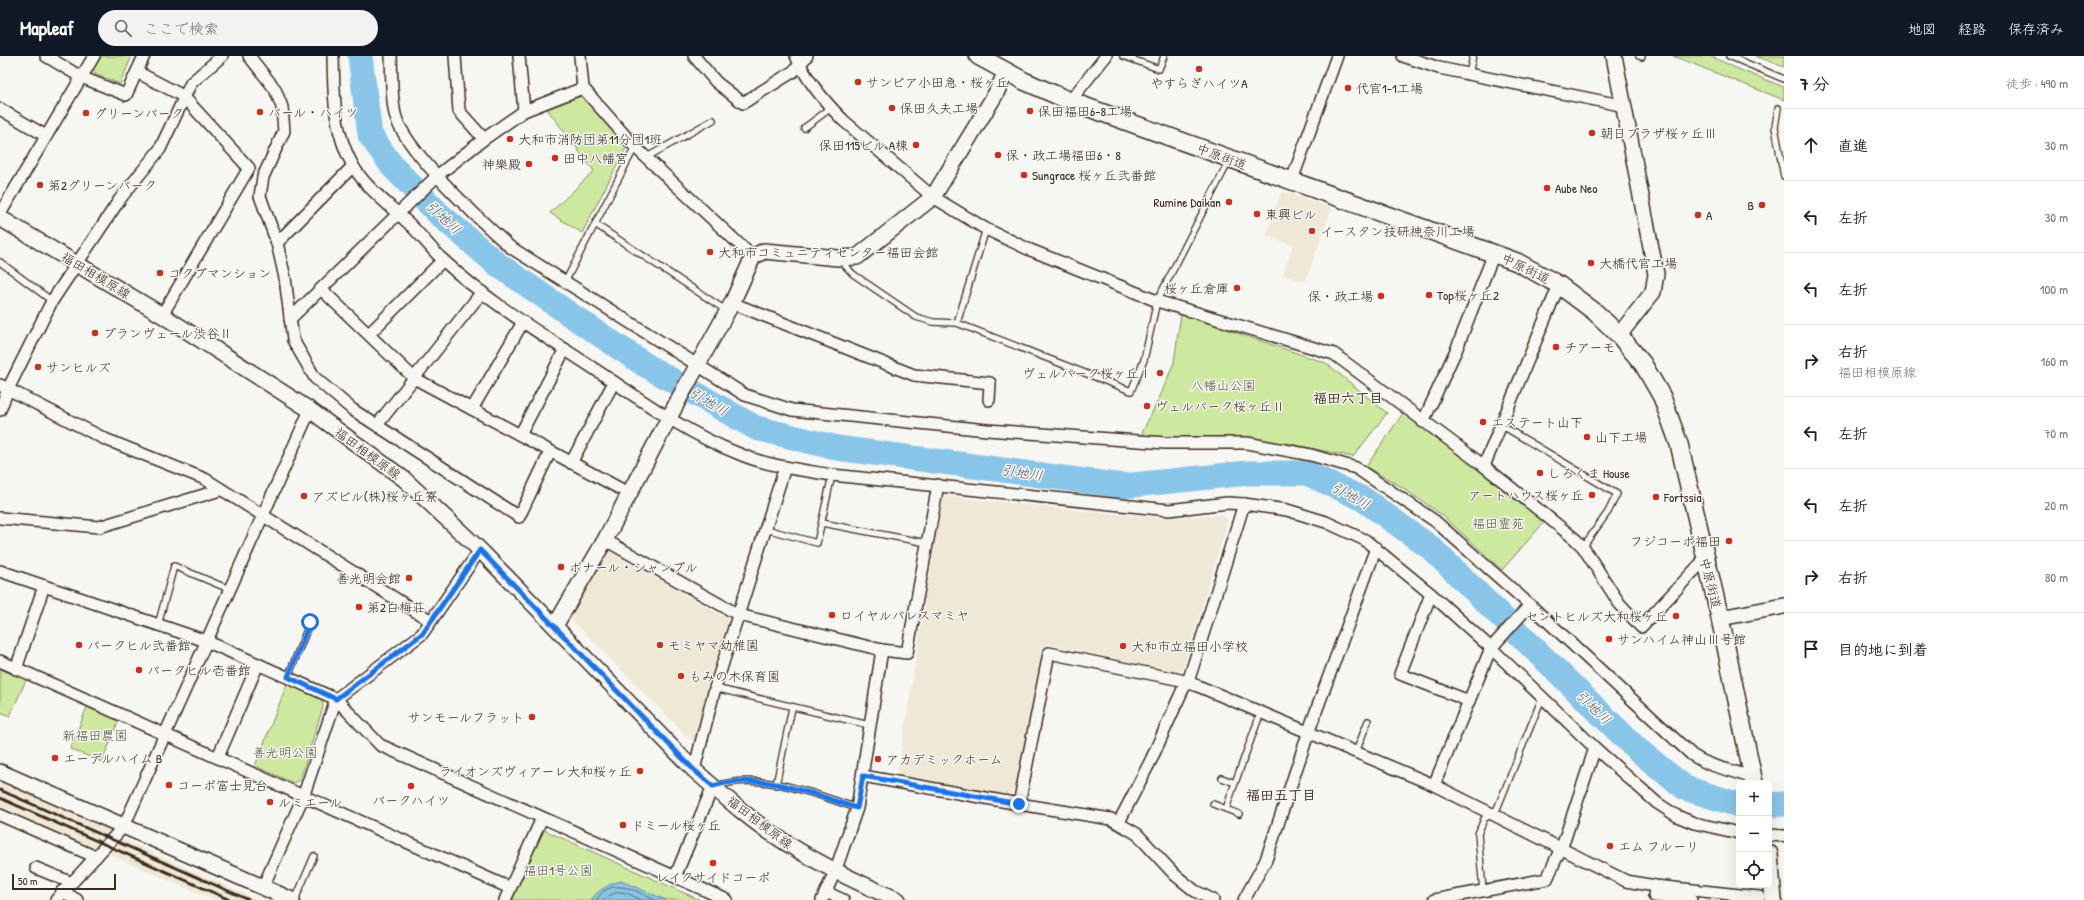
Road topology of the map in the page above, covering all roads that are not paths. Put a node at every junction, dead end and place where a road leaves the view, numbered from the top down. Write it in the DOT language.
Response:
graph roads {
  1 [pos="46,56"];
  2 [pos="94,56"];
  3 [pos="144,56"];
  4 [pos="222,56"];
  5 [pos="249,56"];
  6 [pos="333,56"];
  7 [pos="391,56"];
  8 [pos="456,56"];
  9 [pos="519,56"];
  10 [pos="580,56"];
  11 [pos="694,56"];
  12 [pos="807,56"];
  13 [pos="978,56"];
  14 [pos="1106,56"];
  15 [pos="1122,56"];
  16 [pos="1164,56"];
  17 [pos="1337,56"];
  18 [pos="1473,56"];
  19 [pos="1614,56"];
  20 [pos="1729,56"];
  21 [pos="1408,57"];
  22 [pos="797,60"];
  23 [pos="137,72"];
  24 [pos="1006,72"];
  25 [pos="1469,74"];
  26 [pos="81,77"];
  27 [pos="1784,78"];
  28 [pos="583,88"];
  29 [pos="184,96"];
  30 [pos="1070,101"];
  31 [pos="1625,106"];
  32 [pos="831,108"];
  33 [pos="1778,108"];
  34 [pos="0,109"];
  35 [pos="524,111"];
  36 [pos="713,120"];
  37 [pos="804,128"];
  38 [pos="46,136"];
  39 [pos="484,139"];
  40 [pos="635,147"];
  41 [pos="647,157"];
  42 [pos="1230,159"];
  43 [pos="353,166"];
  44 [pos="1784,177"];
  45 [pos="434,179"];
  46 [pos="1292,180"];
  47 [pos="933,197"];
  48 [pos="0,214"];
  49 [pos="398,214"];
  50 [pos="0,218"];
  51 [pos="595,224"];
  52 [pos="986,229"];
  53 [pos="276,243"];
  54 [pos="1494,253"];
  55 [pos="753,257"];
  56 [pos="838,258"];
  57 [pos="443,260"];
  58 [pos="0,262"];
  59 [pos="78,263"];
  60 [pos="565,282"];
  61 [pos="1559,285"];
  62 [pos="321,289"];
  63 [pos="482,292"];
  64 [pos="52,301"];
  65 [pos="1157,301"];
  66 [pos="729,307"];
  67 [pos="162,315"];
  68 [pos="290,319"];
  69 [pos="524,322"];
  70 [pos="957,324"];
  71 [pos="369,334"];
  72 [pos="1619,335"];
  73 [pos="565,350"];
  74 [pos="695,370"];
  75 [pos="414,378"];
  76 [pos="614,382"];
  77 [pos="4,387"];
  78 [pos="989,400"];
  79 [pos="472,409"];
  80 [pos="0,410"];
  81 [pos="310,410"];
  82 [pos="669,418"];
  83 [pos="1423,422"];
  84 [pos="377,425"];
  85 [pos="1501,425"];
  86 [pos="520,435"];
  87 [pos="550,452"];
  88 [pos="571,463"];
  89 [pos="1484,466"];
  90 [pos="785,467"];
  91 [pos="832,475"];
  92 [pos="938,485"];
  93 [pos="220,490"];
  94 [pos="630,494"];
  95 [pos="1244,504"];
  96 [pos="262,516"];
  97 [pos="0,518"];
  98 [pos="822,524"];
  99 [pos="766,529"];
  100 [pos="606,540"];
  101 [pos="926,543"];
  102 [pos="1583,547"];
  103 [pos="1376,548"];
  104 [pos="480,550"];
  105 [pos="1705,559"];
  106 [pos="0,571"];
  107 [pos="44,586"];
  108 [pos="229,589"];
  109 [pos="1431,594"];
  110 [pos="1530,605"];
  111 [pos="1784,606"];
  112 [pos="739,615"];
  113 [pos="1720,618"];
  114 [pos="432,621"];
  115 [pos="310,622"];
  116 [pos="158,625"];
  117 [pos="555,626"];
  118 [pos="206,641"];
  119 [pos="1491,648"];
  120 [pos="882,650"];
  121 [pos="0,662"];
  122 [pos="258,664"];
  123 [pos="16,669"];
  124 [pos="288,677"];
  125 [pos="1188,682"];
  126 [pos="715,688"];
  127 [pos="1542,698"];
  128 [pos="336,699"];
  129 [pos="1469,701"];
  130 [pos="792,708"];
  131 [pos="1261,712"];
  132 [pos="1368,721"];
  133 [pos="869,725"];
  134 [pos="1309,732"];
  135 [pos="165,734"];
  136 [pos="1595,748"];
  137 [pos="1356,752"];
  138 [pos="218,757"];
  139 [pos="694,770"];
  140 [pos="0,772"];
  141 [pos="863,776"];
  142 [pos="1222,778"];
  143 [pos="1752,780"];
  144 [pos="1235,783"];
  145 [pos="776,785"];
  146 [pos="1434,785"];
  147 [pos="713,786"];
  148 [pos="303,797"];
  149 [pos="1019,804"];
  150 [pos="1212,804"];
  151 [pos="857,808"];
  152 [pos="1226,809"];
  153 [pos="1239,814"];
  154 [pos="1492,814"];
  155 [pos="0,815"];
  156 [pos="542,818"];
  157 [pos="1119,822"];
  158 [pos="124,826"];
  159 [pos="1736,832"];
  160 [pos="1772,835"];
  161 [pos="1784,836"];
  162 [pos="1561,850"];
  163 [pos="314,856"];
  164 [pos="96,857"];
  165 [pos="36,868"];
  166 [pos="834,872"];
  167 [pos="675,877"];
  168 [pos="70,882"];
  169 [pos="263,887"];
  170 [pos="510,888"];
  171 [pos="1767,888"];
  172 [pos="1483,890"];
  173 [pos="1654,894"];
  174 [pos="59,896"];
  175 [pos="824,896"];
  176 [pos="1766,898"];
  177 [pos="77,900"];
  178 [pos="292,900"];
  179 [pos="295,900"];
  180 [pos="505,900"];
  181 [pos="727,900"];
  182 [pos="843,900"];
  183 [pos="898,900"];
  184 [pos="1214,900"];
  185 [pos="1244,900"];
  186 [pos="1434,900"];
  187 [pos="1691,900"];
  1 -- 26 [label="street"];
  2 -- 26 [label="street"];
  3 -- 23 [label="street"];
  4 -- 29 [label="street"];
  5 -- 53 [label="street"];
  6 -- 43 [label="street"];
  7 -- 45 [label="street"];
  8 -- 39 [label="street"];
  9 -- 35 [label="street"];
  10 -- 28 [label="street"];
  11 -- 22 [label="street"];
  12 -- 22 [label="street"];
  13 -- 24 [label="main road, 中原街道"];
  14 -- 30 [label="street"];
  15 -- 16 [label="lane"];
  17 -- 46 [label="street"];
  18 -- 25 [label="lane"];
  19 -- 31 [label="street"];
  20 -- 27 [label="lane"];
  21 -- 25 [label="street"];
  22 -- 32 [label="street"];
  23 -- 26 [label="street"];
  23 -- 29 [label="street"];
  24 -- 30 [label="main road, 中原街道"];
  24 -- 47 [label="street"];
  25 -- 31 [label="street"];
  26 -- 38 [label="street"];
  28 -- 35 [label="street"];
  28 -- 40 [label="street"];
  29 -- 59 [label="street"];
  29 -- 67 [label="street"];
  30 -- 42 [label="main road, 中原街道"];
  31 -- 72 [label="street"];
  32 -- 37 [label="lane"];
  32 -- 47 [label="street"];
  33 -- 44 [label="lane"];
  34 -- 38 [label="street"];
  35 -- 39 [label="street"];
  36 -- 41 [label="lane"];
  38 -- 48 [label="street"];
  39 -- 45 [label="street"];
  40 -- 41 [label="street"];
  40 -- 51 [label="lane"];
  41 -- 55 [label="street"];
  42 -- 46 [label="main road, 中原街道"];
  42 -- 65 [label="lane"];
  43 -- 49 [label="street"];
  43 -- 53 [label="street"];
  45 -- 49 [label="street"];
  45 -- 60 [label="street"];
  46 -- 54 [label="main road, 中原街道"];
  47 -- 52 [label="street"];
  47 -- 56 [label="street"];
  49 -- 57 [label="street"];
  49 -- 62 [label="street"];
  50 -- 59 [label="street, 福田相模原線"];
  51 -- 60 [label="lane"];
  51 -- 66 [label="lane"];
  52 -- 65 [label="street"];
  52 -- 70 [label="lane"];
  53 -- 68 [label="street"];
  54 -- 61 [label="main road, 中原街道"];
  54 -- 83 [label="street"];
  55 -- 56 [label="street"];
  55 -- 66 [label="street"];
  56 -- 70 [label="lane"];
  57 -- 63 [label="street"];
  57 -- 71 [label="street"];
  58 -- 64 [label="lane"];
  59 -- 64 [label="street"];
  59 -- 67 [label="street, 福田相模原線"];
  60 -- 74 [label="street"];
  61 -- 72 [label="main road, 中原街道"];
  61 -- 85 [label="street"];
  62 -- 68 [label="street"];
  62 -- 71 [label="street"];
  63 -- 69 [label="street"];
  63 -- 75 [label="street"];
  64 -- 77 [label="street"];
  65 -- 70 [label="lane"];
  65 -- 83 [label="street"];
  66 -- 74 [label="street"];
  66 -- 78 [label="street"];
  67 -- 81 [label="street, 福田相模原線"];
  68 -- 84 [label="street"];
  69 -- 73 [label="street"];
  69 -- 79 [label="street"];
  71 -- 75 [label="street"];
  72 -- 105 [label="main road, 中原街道"];
  73 -- 76 [label="street"];
  73 -- 86 [label="street"];
  74 -- 82 [label="street"];
  74 -- 110 [label="street"];
  75 -- 79 [label="street"];
  75 -- 84 [label="street"];
  76 -- 82 [label="street"];
  76 -- 88 [label="street"];
  77 -- 80 [label="street"];
  77 -- 93 [label="street"];
  79 -- 86 [label="street"];
  81 -- 96 [label="street"];
  81 -- 104 [label="street, 福田相模原線"];
  82 -- 90 [label="street"];
  82 -- 94 [label="street"];
  83 -- 89 [label="street"];
  84 -- 87 [label="street"];
  85 -- 89 [label="street"];
  85 -- 102 [label="lane"];
  86 -- 87 [label="street"];
  87 -- 88 [label="street"];
  88 -- 94 [label="street"];
  89 -- 102 [label="street"];
  90 -- 91 [label="street"];
  90 -- 99 [label="street"];
  91 -- 92 [label="street"];
  91 -- 98 [label="lane"];
  92 -- 95 [label="street"];
  92 -- 101 [label="street"];
  93 -- 96 [label="street"];
  93 -- 97 [label="street"];
  94 -- 100 [label="street"];
  95 -- 103 [label="street"];
  95 -- 125 [label="street"];
  96 -- 108 [label="street"];
  96 -- 114 [label="street"];
  98 -- 99 [label="lane"];
  98 -- 101 [label="lane"];
  99 -- 112 [label="street"];
  100 -- 112 [label="street"];
  100 -- 117 [label="street"];
  101 -- 120 [label="street"];
  102 -- 105 [label="street"];
  103 -- 109 [label="street"];
  103 -- 134 [label="street"];
  104 -- 114 [label="street"];
  104 -- 117 [label="street, 福田相模原線"];
  105 -- 113 [label="main road, 中原街道"];
  106 -- 107 [label="street"];
  107 -- 116 [label="street"];
  107 -- 123 [label="street"];
  108 -- 116 [label="lane"];
  108 -- 118 [label="street"];
  109 -- 119 [label="street"];
  109 -- 129 [label="street"];
  110 -- 119 [label="street"];
  110 -- 143 [label="street"];
  111 -- 113 [label="street"];
  112 -- 120 [label="street"];
  112 -- 126 [label="street"];
  113 -- 143 [label="main road, 中原街道"];
  114 -- 128 [label="street"];
  115 -- 124 [label="lane"];
  116 -- 118 [label="street"];
  117 -- 139 [label="street, 福田相模原線"];
  118 -- 122 [label="street"];
  118 -- 135 [label="street"];
  119 -- 127 [label="street"];
  119 -- 129 [label="street"];
  120 -- 133 [label="street"];
  121 -- 123 [label="street"];
  122 -- 124 [label="street"];
  122 -- 138 [label="street"];
  123 -- 135 [label="street"];
  124 -- 128 [label="street"];
  125 -- 131 [label="street"];
  125 -- 149 [label="street"];
  125 -- 157 [label="street"];
  126 -- 130 [label="lane"];
  126 -- 139 [label="street"];
  127 -- 136 [label="street"];
  127 -- 154 [label="lane"];
  128 -- 148 [label="street"];
  128 -- 156 [label="street"];
  129 -- 146 [label="street"];
  130 -- 133 [label="lane"];
  130 -- 145 [label="lane"];
  131 -- 134 [label="street"];
  131 -- 144 [label="lane"];
  132 -- 137 [label="lane"];
  133 -- 141 [label="street"];
  134 -- 137 [label="street"];
  134 -- 185 [label="street"];
  135 -- 138 [label="street"];
  135 -- 158 [label="street"];
  136 -- 159 [label="street"];
  136 -- 162 [label="street"];
  137 -- 146 [label="street"];
  138 -- 148 [label="street"];
  139 -- 147 [label="street, 福田相模原線"];
  140 -- 158 [label="street"];
  141 -- 149 [label="street"];
  141 -- 151 [label="street"];
  142 -- 144 [label="lane"];
  144 -- 152 [label="lane"];
  145 -- 147 [label="lane"];
  145 -- 151 [label="lane"];
  146 -- 154 [label="street"];
  147 -- 166 [label="street, 福田相模原線"];
  147 -- 167 [label="street"];
  148 -- 169 [label="street"];
  148 -- 170 [label="street"];
  149 -- 157 [label="street"];
  150 -- 152 [label="lane"];
  151 -- 166 [label="street"];
  152 -- 153 [label="lane"];
  154 -- 162 [label="street"];
  154 -- 172 [label="lane"];
  155 -- 164 [label="street"];
  156 -- 167 [label="street"];
  156 -- 170 [label="street"];
  157 -- 184 [label="street"];
  158 -- 164 [label="street"];
  158 -- 169 [label="street"];
  160 -- 161 [label="street"];
  162 -- 172 [label="street"];
  162 -- 173 [label="street"];
  163 -- 179 [label="lane"];
  164 -- 168 [label="street"];
  165 -- 168 [label="street"];
  166 -- 175 [label="street"];
  166 -- 183 [label="street, 福田相模原線"];
  167 -- 181 [label="street"];
  168 -- 174 [label="street"];
  169 -- 178 [label="street"];
  170 -- 180 [label="street"];
  171 -- 176 [label="main road"];
  172 -- 186 [label="street"];
  173 -- 176 [label="street"];
  173 -- 187 [label="street"];
  174 -- 177 [label="street"];
  175 -- 182 [label="street"];
}
